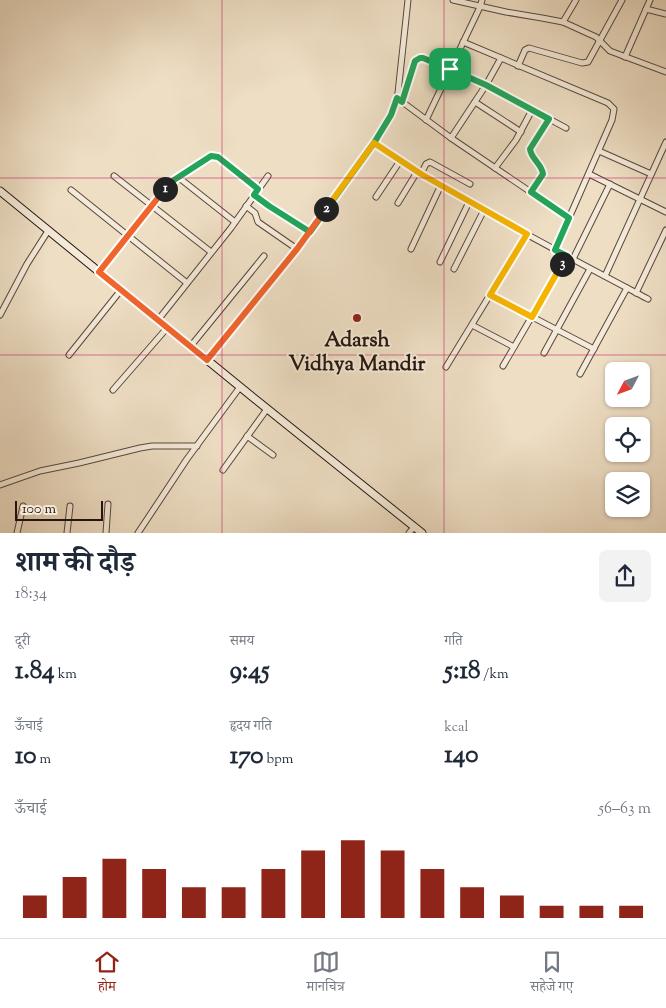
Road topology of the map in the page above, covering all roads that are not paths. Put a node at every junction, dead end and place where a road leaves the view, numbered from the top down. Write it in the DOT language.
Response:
graph roads {
  1 [pos="408,0"];
  2 [pos="453,0"];
  3 [pos="482,0"];
  4 [pos="576,0"];
  5 [pos="622,0"];
  6 [pos="650,0"];
  7 [pos="480,7"];
  8 [pos="646,9"];
  9 [pos="666,14"];
  10 [pos="562,22"];
  11 [pos="600,40"];
  12 [pos="463,42"];
  13 [pos="625,57"];
  14 [pos="501,58"];
  15 [pos="518,66"];
  16 [pos="450,69"];
  17 [pos="666,72"];
  18 [pos="486,85"];
  19 [pos="397,98"];
  20 [pos="402,102"];
  21 [pos="475,102"];
  22 [pos="532,110"];
  23 [pos="549,119"];
  24 [pos="426,120"];
  25 [pos="566,128"];
  26 [pos="521,132"];
  27 [pos="451,138"];
  28 [pos="666,142"];
  29 [pos="374,143"];
  30 [pos="599,151"];
  31 [pos="400,161"];
  32 [pos="495,168"];
  33 [pos="419,173"];
  34 [pos="589,174"];
  35 [pos="651,174"];
  36 [pos="114,176"];
  37 [pos="268,176"];
  38 [pos="178,177"];
  39 [pos="470,184"];
  40 [pos="610,184"];
  41 [pos="441,185"];
  42 [pos="258,189"];
  43 [pos="71,190"];
  44 [pos="0,191"];
  45 [pos="531,192"];
  46 [pos="254,195"];
  47 [pos="376,197"];
  48 [pos="639,198"];
  49 [pos="470,202"];
  50 [pos="398,203"];
  51 [pos="152,205"];
  52 [pos="246,206"];
  53 [pos="484,210"];
  54 [pos="666,212"];
  55 [pos="569,218"];
  56 [pos="235,222"];
  57 [pos="666,230"];
  58 [pos="48,231"];
  59 [pos="310,232"];
  60 [pos="527,234"];
  61 [pos="128,236"];
  62 [pos="297,249"];
  63 [pos="411,249"];
  64 [pos="555,250"];
  65 [pos="212,252"];
  66 [pos="264,256"];
  67 [pos="567,256"];
  68 [pos="573,259"];
  69 [pos="440,262"];
  70 [pos="454,269"];
  71 [pos="590,269"];
  72 [pos="99,272"];
  73 [pos="605,276"];
  74 [pos="187,283"];
  75 [pos="627,288"];
  76 [pos="121,290"];
  77 [pos="636,292"];
  78 [pos="490,295"];
  79 [pos="648,299"];
  80 [pos="0,316"];
  81 [pos="532,317"];
  82 [pos="158,320"];
  83 [pos="472,325"];
  84 [pos="167,328"];
  85 [pos="556,330"];
  86 [pos="190,347"];
  87 [pos="514,348"];
  88 [pos="594,349"];
  89 [pos="544,353"];
  90 [pos="69,355"];
  91 [pos="207,360"];
  92 [pos="503,366"];
  93 [pos="446,368"];
  94 [pos="580,374"];
  95 [pos="240,387"];
  96 [pos="113,390"];
  97 [pos="267,409"];
  98 [pos="247,436"];
  99 [pos="197,446"];
  100 [pos="273,455"];
  101 [pos="223,470"];
  102 [pos="0,485"];
  103 [pos="108,504"];
  104 [pos="23,506"];
  105 [pos="70,506"];
  106 [pos="414,527"];
  107 [pos="17,533"];
  108 [pos="67,533"];
  109 [pos="106,533"];
  110 [pos="138,533"];
  111 [pos="408,533"];
  112 [pos="422,533"];
  1 -- 19 [label="street"];
  2 -- 7 [label="street"];
  3 -- 7 [label="street"];
  4 -- 10 [label="street"];
  5 -- 11 [label="street"];
  6 -- 8 [label="street"];
  7 -- 10 [label="street"];
  7 -- 12 [label="street"];
  8 -- 9 [label="street"];
  8 -- 13 [label="street"];
  10 -- 11 [label="street"];
  11 -- 13 [label="street"];
  11 -- 15 [label="street"];
  12 -- 14 [label="street"];
  12 -- 16 [label="street"];
  13 -- 17 [label="street"];
  14 -- 15 [label="street"];
  14 -- 18 [label="street"];
  15 -- 30 [label="street"];
  16 -- 18 [label="street"];
  16 -- 20 [label="street"];
  16 -- 24 [label="street"];
  18 -- 21 [label="street"];
  18 -- 22 [label="street"];
  19 -- 20 [label="street"];
  19 -- 29 [label="street"];
  20 -- 24 [label="street"];
  21 -- 26 [label="street"];
  21 -- 27 [label="street"];
  22 -- 23 [label="street"];
  22 -- 26 [label="street"];
  23 -- 25 [label="street"];
  23 -- 45 [label="street"];
  24 -- 27 [label="street"];
  26 -- 32 [label="street"];
  27 -- 32 [label="street"];
  28 -- 35 [label="street"];
  29 -- 31 [label="street"];
  29 -- 59 [label="street"];
  30 -- 34 [label="street"];
  30 -- 35 [label="street"];
  31 -- 33 [label="street"];
  31 -- 47 [label="street"];
  32 -- 45 [label="street"];
  33 -- 39 [label="street"];
  33 -- 41 [label="street"];
  33 -- 50 [label="street"];
  34 -- 40 [label="street"];
  34 -- 55 [label="street"];
  35 -- 48 [label="street"];
  36 -- 51 [label="street"];
  37 -- 42 [label="street"];
  38 -- 42 [label="street"];
  38 -- 51 [label="street"];
  38 -- 56 [label="street"];
  40 -- 48 [label="street"];
  40 -- 68 [label="street"];
  41 -- 49 [label="street"];
  41 -- 63 [label="street"];
  42 -- 46 [label="street"];
  43 -- 61 [label="street"];
  44 -- 58 [label="main road"];
  45 -- 55 [label="street"];
  46 -- 52 [label="street"];
  46 -- 59 [label="street"];
  48 -- 54 [label="street"];
  48 -- 73 [label="street"];
  49 -- 53 [label="street"];
  49 -- 69 [label="street"];
  51 -- 61 [label="street"];
  51 -- 65 [label="street"];
  52 -- 56 [label="street"];
  52 -- 62 [label="street"];
  53 -- 60 [label="street"];
  53 -- 70 [label="street"];
  55 -- 64 [label="street"];
  56 -- 65 [label="street"];
  57 -- 77 [label="street"];
  58 -- 72 [label="main road"];
  58 -- 80 [label="street"];
  59 -- 62 [label="street"];
  60 -- 64 [label="street"];
  60 -- 78 [label="street"];
  61 -- 72 [label="street"];
  61 -- 74 [label="street"];
  62 -- 91 [label="street"];
  64 -- 67 [label="street"];
  65 -- 74 [label="street"];
  66 -- 86 [label="street"];
  67 -- 68 [label="street"];
  67 -- 81 [label="street"];
  68 -- 71 [label="street"];
  71 -- 73 [label="street"];
  71 -- 85 [label="street"];
  72 -- 76 [label="main road"];
  73 -- 75 [label="street"];
  74 -- 82 [label="street"];
  75 -- 77 [label="street"];
  75 -- 88 [label="street"];
  76 -- 82 [label="main road"];
  76 -- 90 [label="street"];
  77 -- 79 [label="street"];
  78 -- 81 [label="street"];
  78 -- 83 [label="street"];
  81 -- 85 [label="street"];
  81 -- 87 [label="street"];
  82 -- 84 [label="main road"];
  83 -- 87 [label="street"];
  83 -- 93 [label="street"];
  84 -- 86 [label="main road"];
  84 -- 96 [label="street"];
  85 -- 88 [label="street"];
  85 -- 89 [label="street"];
  86 -- 91 [label="main road"];
  87 -- 92 [label="street"];
  88 -- 94 [label="street"];
  91 -- 95 [label="main road"];
  95 -- 97 [label="main road"];
  95 -- 99 [label="street"];
  97 -- 98 [label="street"];
  97 -- 106 [label="main road"];
  98 -- 100 [label="street"];
  98 -- 101 [label="street"];
  99 -- 102 [label="street"];
  99 -- 110 [label="street"];
  103 -- 109 [label="street"];
  104 -- 107 [label="street"];
  105 -- 108 [label="street"];
  106 -- 111 [label="street"];
  106 -- 112 [label="main road"];
}
